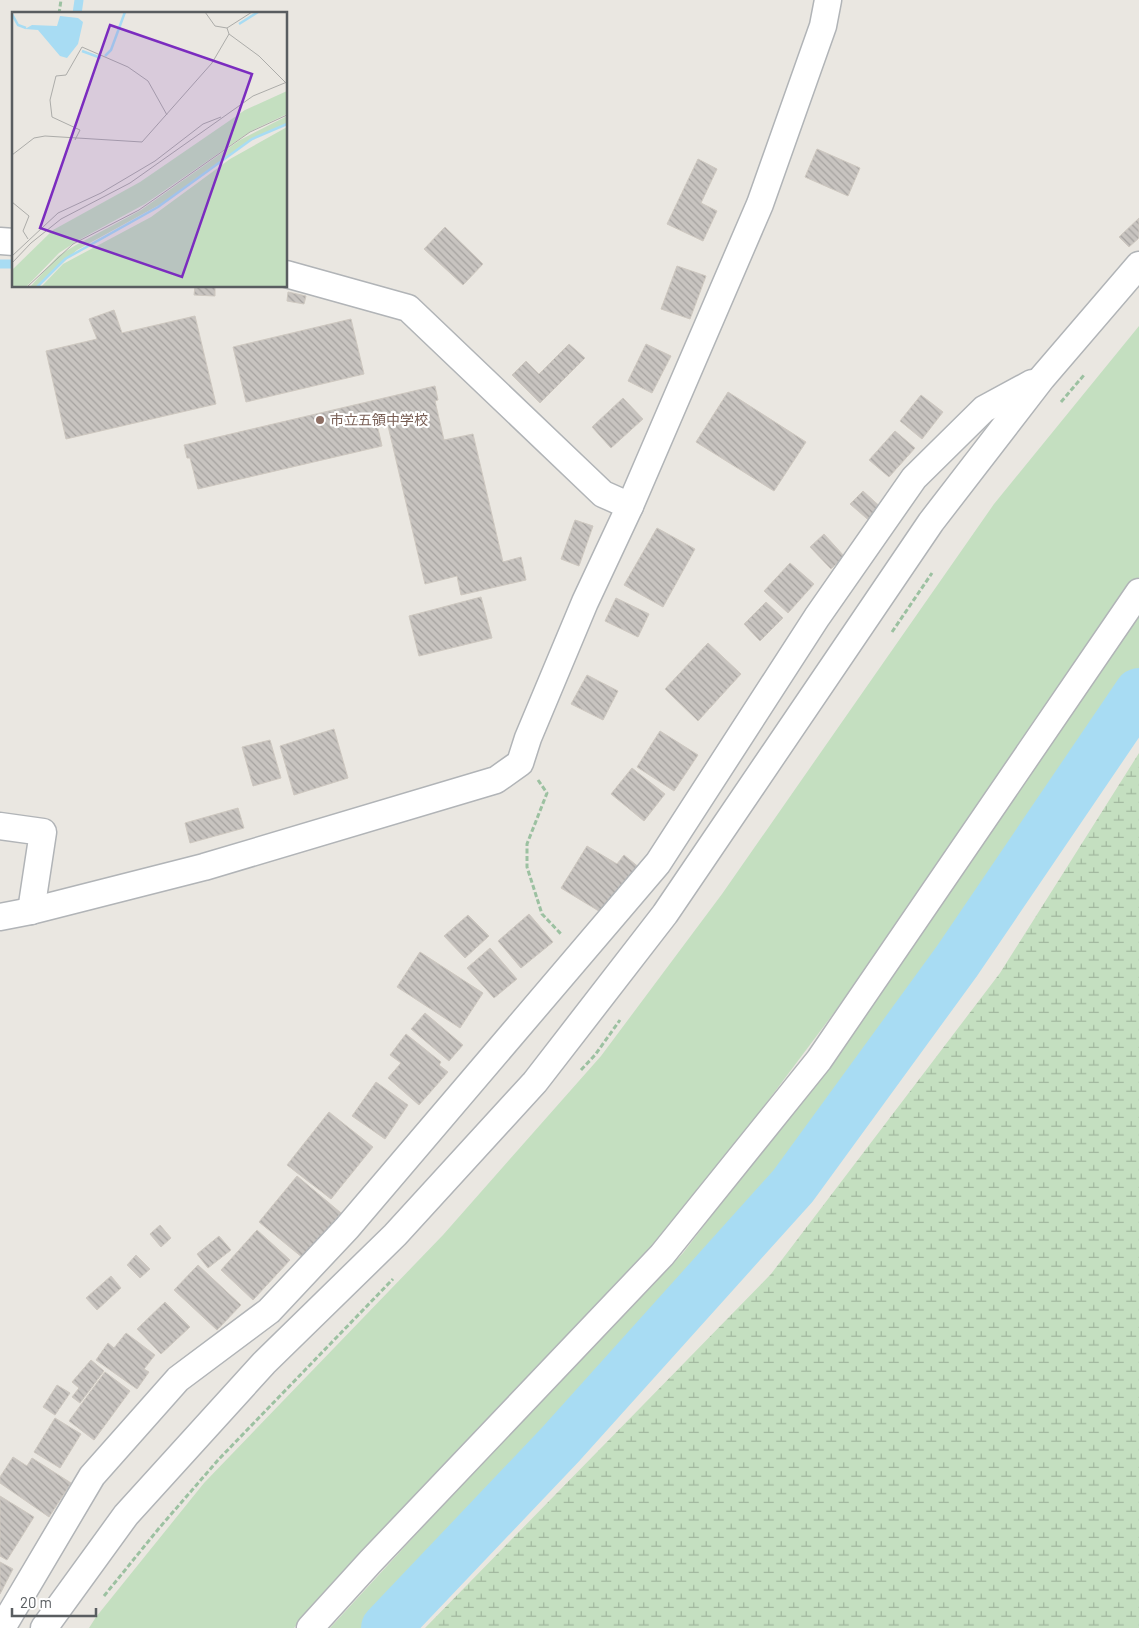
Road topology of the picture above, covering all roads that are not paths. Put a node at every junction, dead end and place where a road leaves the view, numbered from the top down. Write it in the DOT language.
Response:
graph roads {
  1 [pos="828,0"];
  2 [pos="1139,265"];
  3 [pos="288,275"];
  4 [pos="1042,378"];
  5 [pos="630,506"];
  6 [pos="1139,592"];
  7 [pos="0,826"];
  8 [pos="31,911"];
  9 [pos="0,917"];
  10 [pos="2,1628"];
  11 [pos="44,1628"];
  12 [pos="310,1628"];
  1 -- 5 [label="street"];
  2 -- 4 [label="street"];
  3 -- 5 [label="street"];
  4 -- 10 [label="street"];
  4 -- 11 [label="street"];
  5 -- 8 [label="street"];
  6 -- 12 [label="street"];
  7 -- 8 [label="street"];
  8 -- 9 [label="street"];
}
